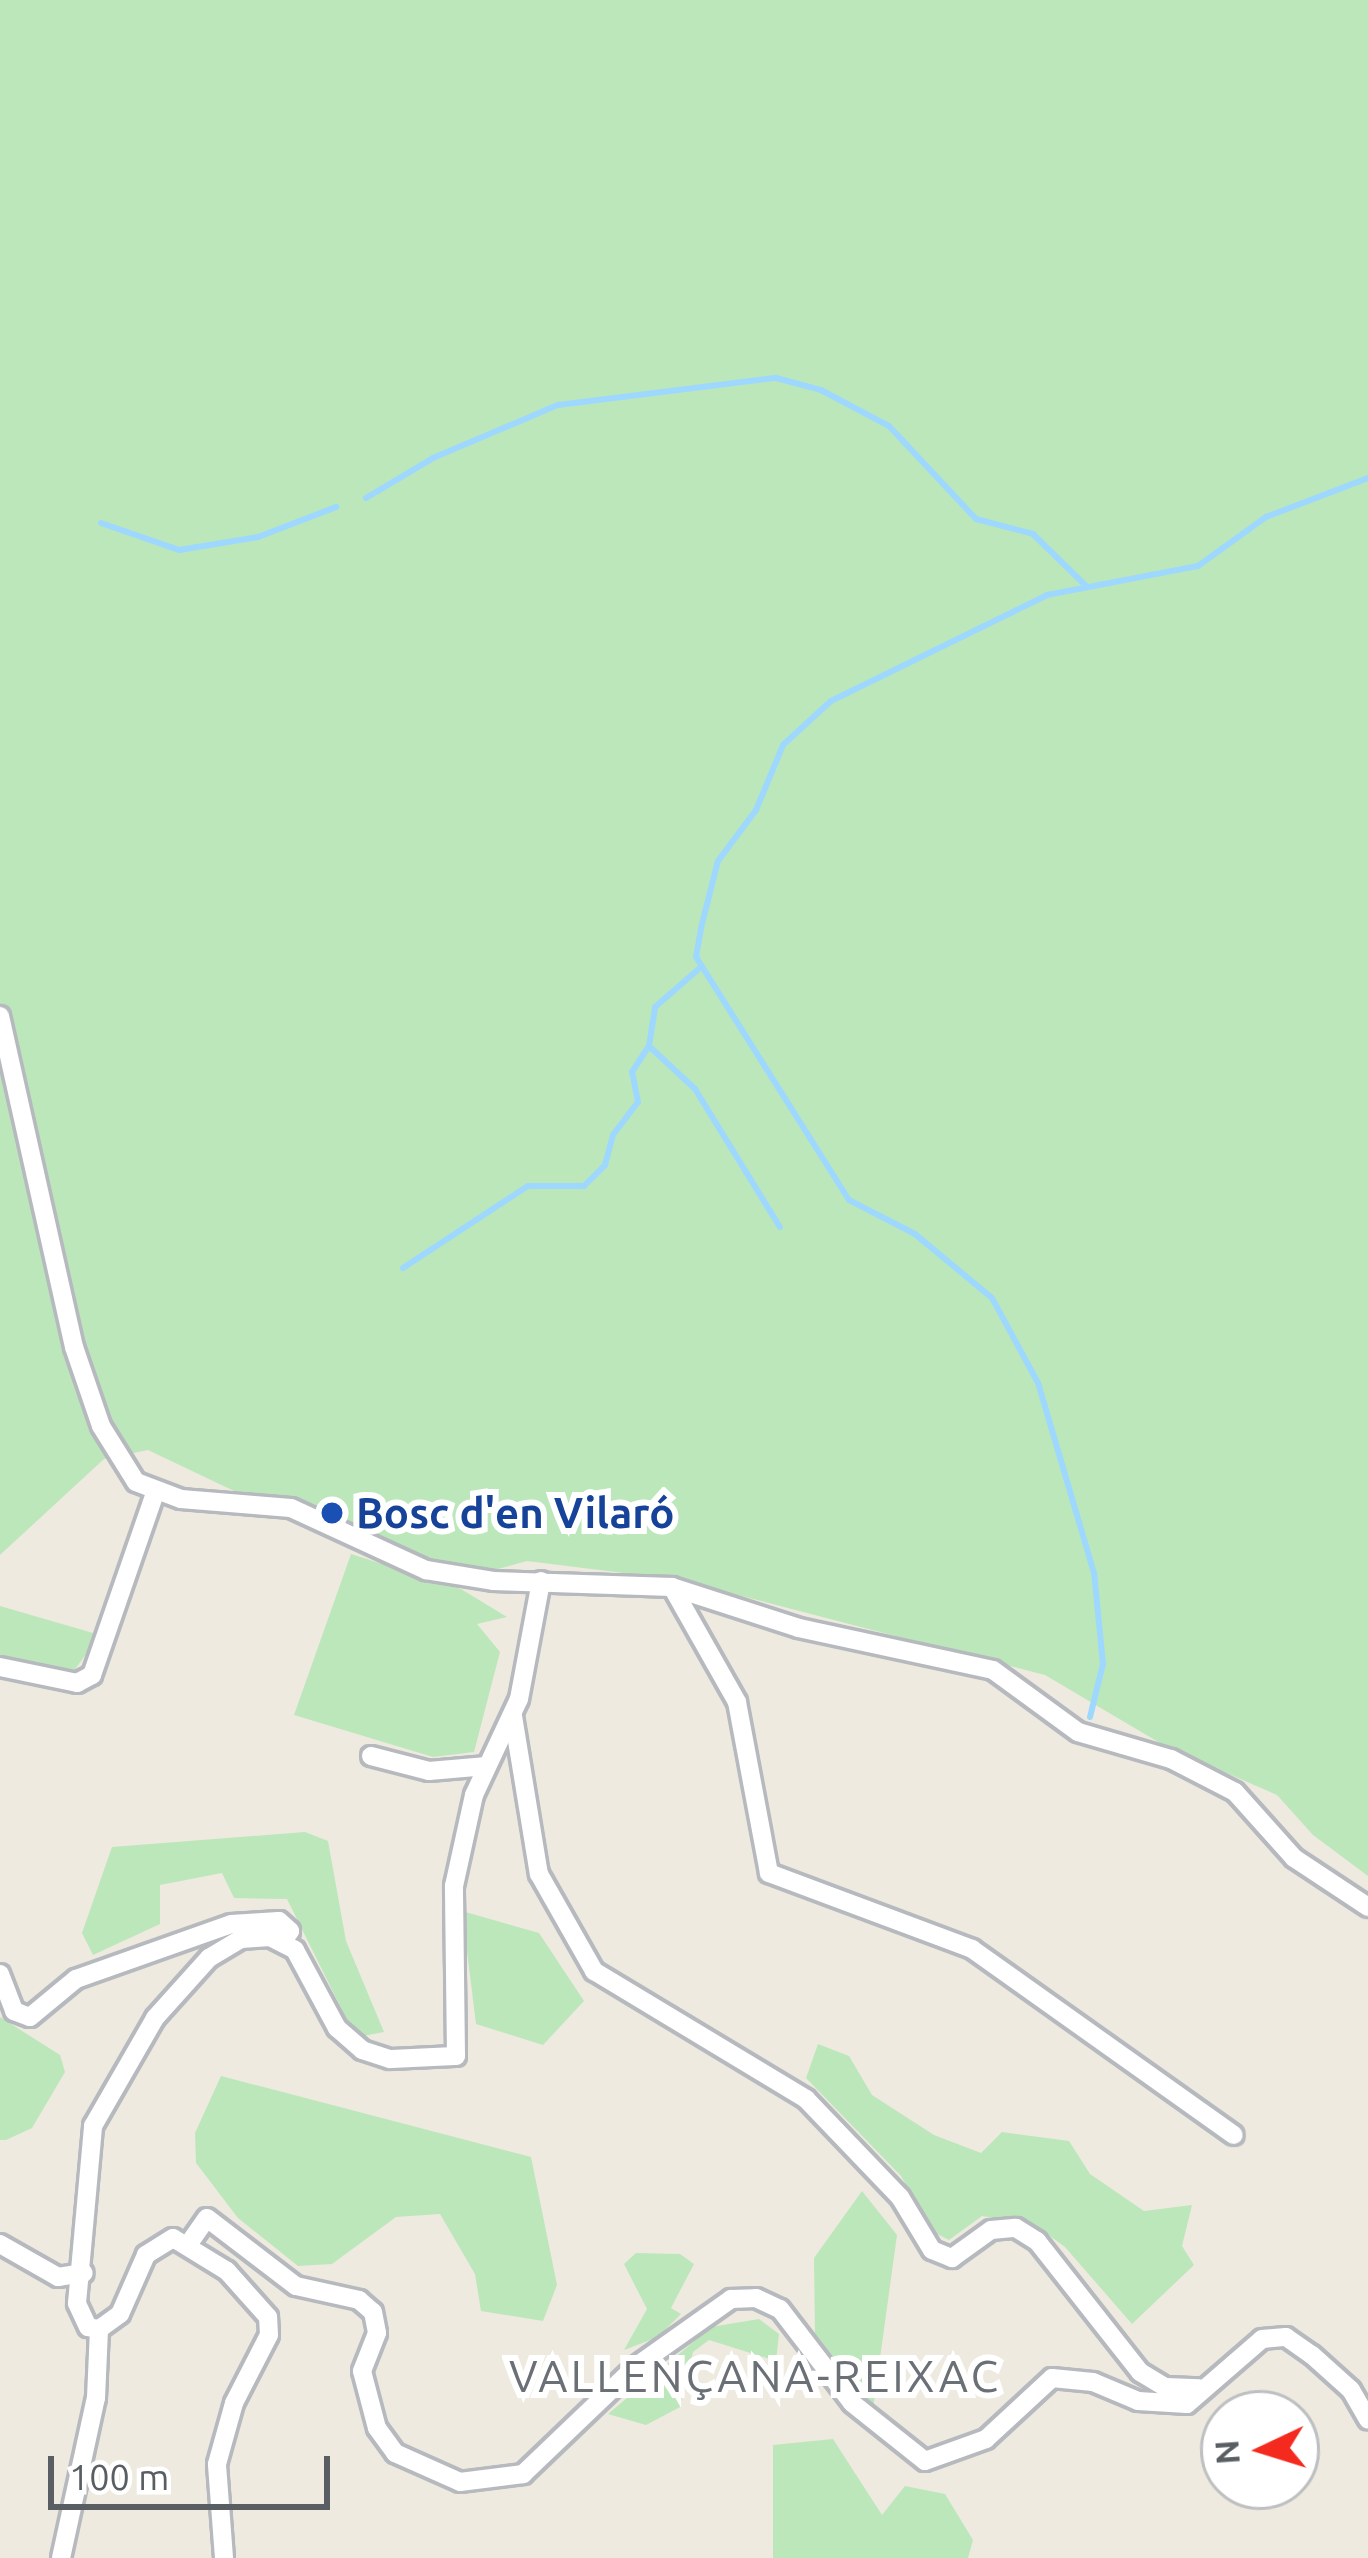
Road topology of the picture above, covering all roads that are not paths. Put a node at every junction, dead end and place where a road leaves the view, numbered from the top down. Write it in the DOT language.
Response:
graph roads {
  1 [pos="0,1016"];
  2 [pos="155,1493"];
  3 [pos="541,1582"];
  4 [pos="672,1586"];
  5 [pos="0,1667"];
  6 [pos="513,1716"];
  7 [pos="371,1756"];
  8 [pos="488,1766"];
  9 [pos="1368,1907"];
  10 [pos="282,1943"];
  11 [pos="0,1974"];
  12 [pos="1234,2135"];
  13 [pos="190,2242"];
  14 [pos="0,2244"];
  15 [pos="84,2273"];
  16 [pos="99,2329"];
  17 [pos="1199,2388"];
  18 [pos="1368,2419"];
  19 [pos="61,2558"];
  20 [pos="224,2558"];
  1 -- 2 [label="street"];
  2 -- 3 [label="street"];
  2 -- 5 [label="street"];
  3 -- 4 [label="street"];
  3 -- 6 [label="street"];
  4 -- 9 [label="street"];
  4 -- 12 [label="street"];
  6 -- 8 [label="street"];
  6 -- 17 [label="street"];
  7 -- 8 [label="street"];
  8 -- 10 [label="street"];
  10 -- 11 [label="street"];
  10 -- 15 [label="street"];
  13 -- 16 [label="street"];
  13 -- 17 [label="street"];
  13 -- 20 [label="street"];
  14 -- 15 [label="street"];
  15 -- 16 [label="street"];
  16 -- 19 [label="street"];
  17 -- 18 [label="street"];
}
